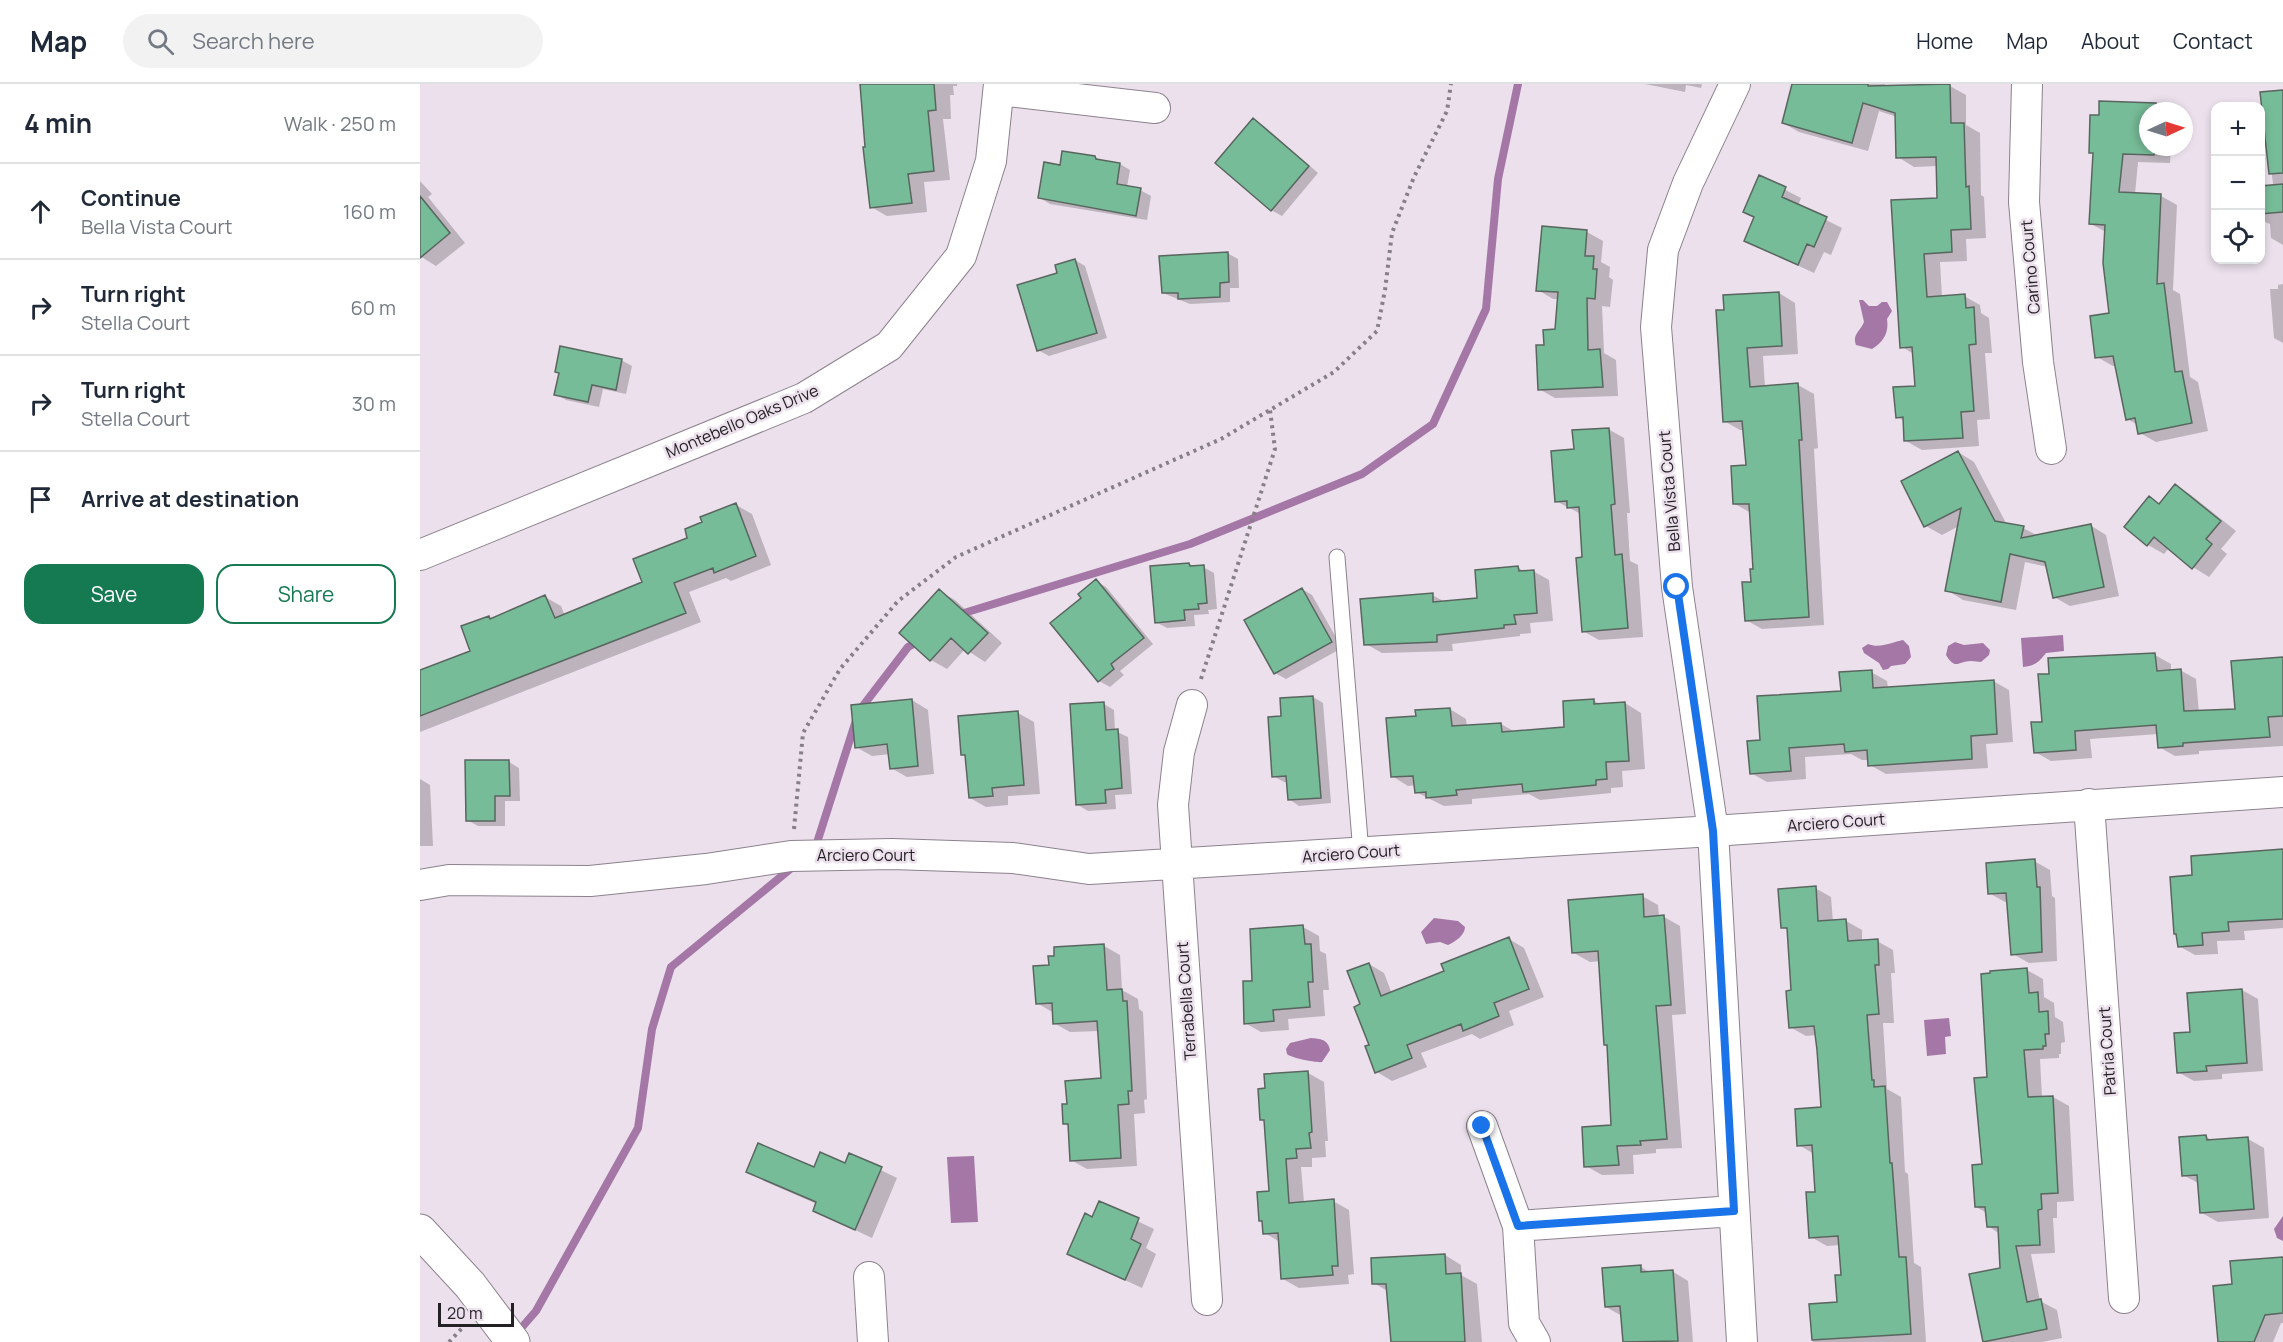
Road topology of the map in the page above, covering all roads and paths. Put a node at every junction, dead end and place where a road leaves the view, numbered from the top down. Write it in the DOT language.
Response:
graph roads {
  1 [pos="1451,84"];
  2 [pos="1735,84"];
  3 [pos="2027,84"];
  4 [pos="999,87"];
  5 [pos="1155,108"];
  6 [pos="1270,410"];
  7 [pos="2051,449"];
  8 [pos="420,555"];
  9 [pos="1337,557"];
  10 [pos="1192,705"];
  11 [pos="2283,792"];
  12 [pos="2089,804"];
  13 [pos="1713,831"];
  14 [pos="1361,853"];
  15 [pos="791,856"];
  16 [pos="1176,864"];
  17 [pos="420,885"];
  18 [pos="1482,1126"];
  19 [pos="1734,1211"];
  20 [pos="1518,1226"];
  21 [pos="420,1231"];
  22 [pos="869,1277"];
  23 [pos="2124,1298"];
  24 [pos="1207,1300"];
  25 [pos="467,1323"];
  26 [pos="449,1342"];
  27 [pos="513,1342"];
  28 [pos="873,1342"];
  29 [pos="1534,1342"];
  30 [pos="1742,1342"];
  1 -- 6 [label="path"];
  2 -- 13 [label="street, Bella Vista Court"];
  3 -- 7 [label="street, Carino Court"];
  4 -- 5 [label="street"];
  4 -- 8 [label="street, Montebello Oaks Drive"];
  6 -- 10 [label="path"];
  6 -- 15 [label="path"];
  9 -- 14 [label="lane"];
  10 -- 16 [label="street, Terrabella Court"];
  11 -- 12 [label="street, Arciero Court"];
  12 -- 13 [label="street, Arciero Court"];
  12 -- 23 [label="street, Patria Court"];
  13 -- 14 [label="street, Arciero Court"];
  13 -- 19 [label="street, Bella Vista Court"];
  14 -- 16 [label="street, Arciero Court"];
  15 -- 16 [label="street, Arciero Court"];
  15 -- 17 [label="street, Arciero Court"];
  16 -- 24 [label="street, Terrabella Court"];
  18 -- 20 [label="street"];
  19 -- 20 [label="street"];
  19 -- 30 [label="street, Bella Vista Court"];
  20 -- 29 [label="street"];
  21 -- 27 [label="main road"];
  22 -- 28 [label="street"];
  25 -- 26 [label="path"];
}
